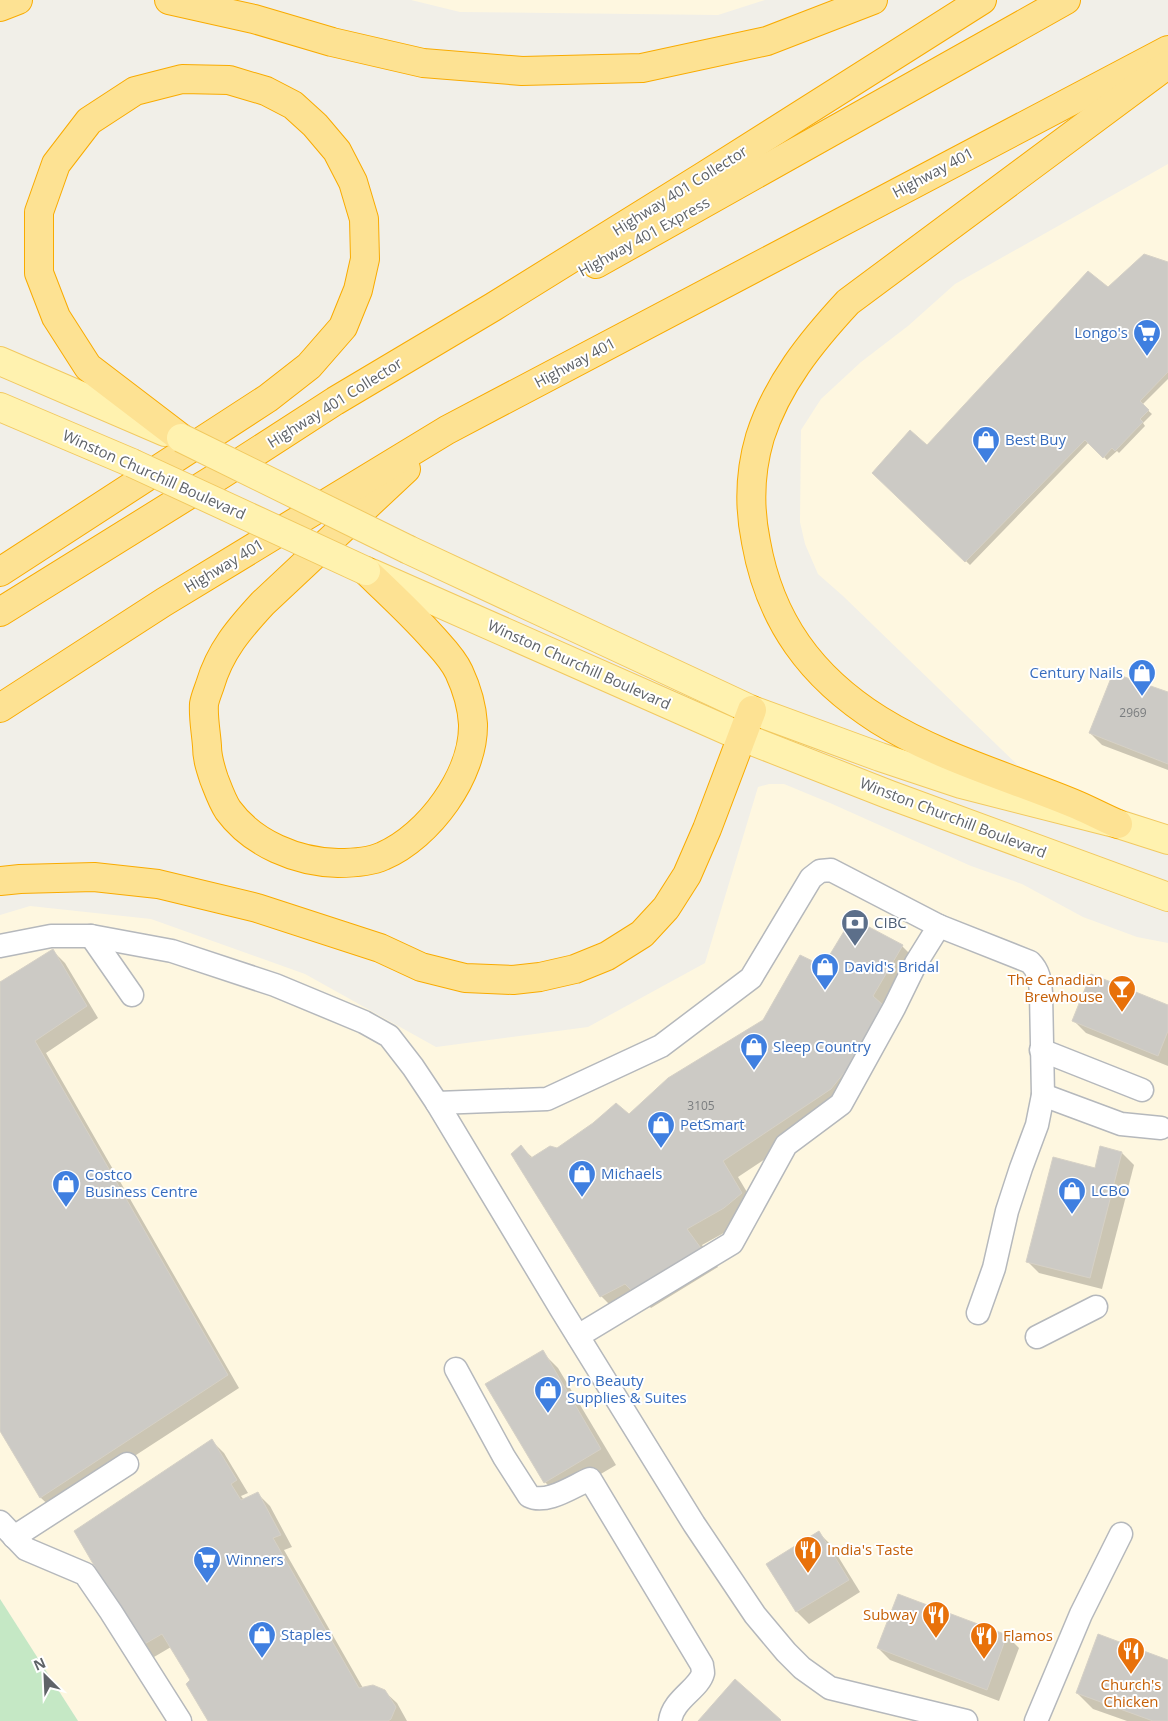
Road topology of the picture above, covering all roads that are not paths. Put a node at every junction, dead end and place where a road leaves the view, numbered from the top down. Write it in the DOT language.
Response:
graph roads {
  1 [pos="18,0"];
  2 [pos="170,0"];
  3 [pos="873,0"];
  4 [pos="982,0"];
  5 [pos="1066,0"];
  6 [pos="0,7"];
  7 [pos="1168,50"];
  8 [pos="1168,64"];
  9 [pos="0,361"];
  10 [pos="0,406"];
  11 [pos="447,430"];
  12 [pos="181,438"];
  13 [pos="222,474"];
  14 [pos="366,571"];
  15 [pos="0,572"];
  16 [pos="0,612"];
  17 [pos="0,708"];
  18 [pos="752,710"];
  19 [pos="742,737"];
  20 [pos="1118,824"];
  21 [pos="1168,840"];
  22 [pos="0,881"];
  23 [pos="1168,897"];
  24 [pos="939,926"];
  25 [pos="91,936"];
  26 [pos="0,946"];
  27 [pos="132,995"];
  28 [pos="1041,1050"];
  29 [pos="1142,1090"];
  30 [pos="1043,1095"];
  31 [pos="437,1103"];
  32 [pos="1161,1128"];
  33 [pos="1096,1307"];
  34 [pos="978,1313"];
  35 [pos="578,1336"];
  36 [pos="1037,1337"];
  37 [pos="456,1370"];
  38 [pos="127,1464"];
  39 [pos="7,1530"];
  40 [pos="1121,1534"];
  41 [pos="180,1721"];
  42 [pos="670,1721"];
  43 [pos="966,1721"];
  44 [pos="1036,1721"];
  1 -- 6 [label="highway"];
  2 -- 3 [label="highway"];
  4 -- 13 [label="highway, Highway 401 Collector"];
  5 -- 13 [label="highway, Highway 401 Express"];
  7 -- 11 [label="highway, Highway 401"];
  8 -- 20 [label="highway"];
  9 -- 12 [label="main road, Winston Churchill Boulevard"];
  10 -- 14 [label="main road, Winston Churchill Boulevard, bridge"];
  11 -- 14 [label="highway"];
  11 -- 17 [label="highway, Highway 401"];
  12 -- 15 [label="highway"];
  12 -- 18 [label="main road, Winston Churchill Boulevard, bridge"];
  13 -- 16 [label="highway"];
  14 -- 19 [label="main road, Winston Churchill Boulevard"];
  18 -- 19 [label="highway"];
  18 -- 20 [label="main road, Winston Churchill Boulevard"];
  19 -- 22 [label="highway"];
  19 -- 23 [label="main road, Winston Churchill Boulevard"];
  20 -- 21 [label="main road, Winston Churchill Boulevard"];
  24 -- 28 [label="lane"];
  24 -- 31 [label="lane"];
  24 -- 35 [label="lane"];
  25 -- 26 [label="lane"];
  25 -- 27 [label="lane"];
  25 -- 31 [label="lane"];
  28 -- 29 [label="lane"];
  28 -- 30 [label="lane"];
  30 -- 32 [label="lane"];
  30 -- 34 [label="lane"];
  31 -- 35 [label="lane"];
  33 -- 36 [label="lane"];
  35 -- 43 [label="lane"];
  37 -- 42 [label="lane"];
  38 -- 39 [label="lane"];
  39 -- 41 [label="lane"];
  40 -- 44 [label="lane"];
}
